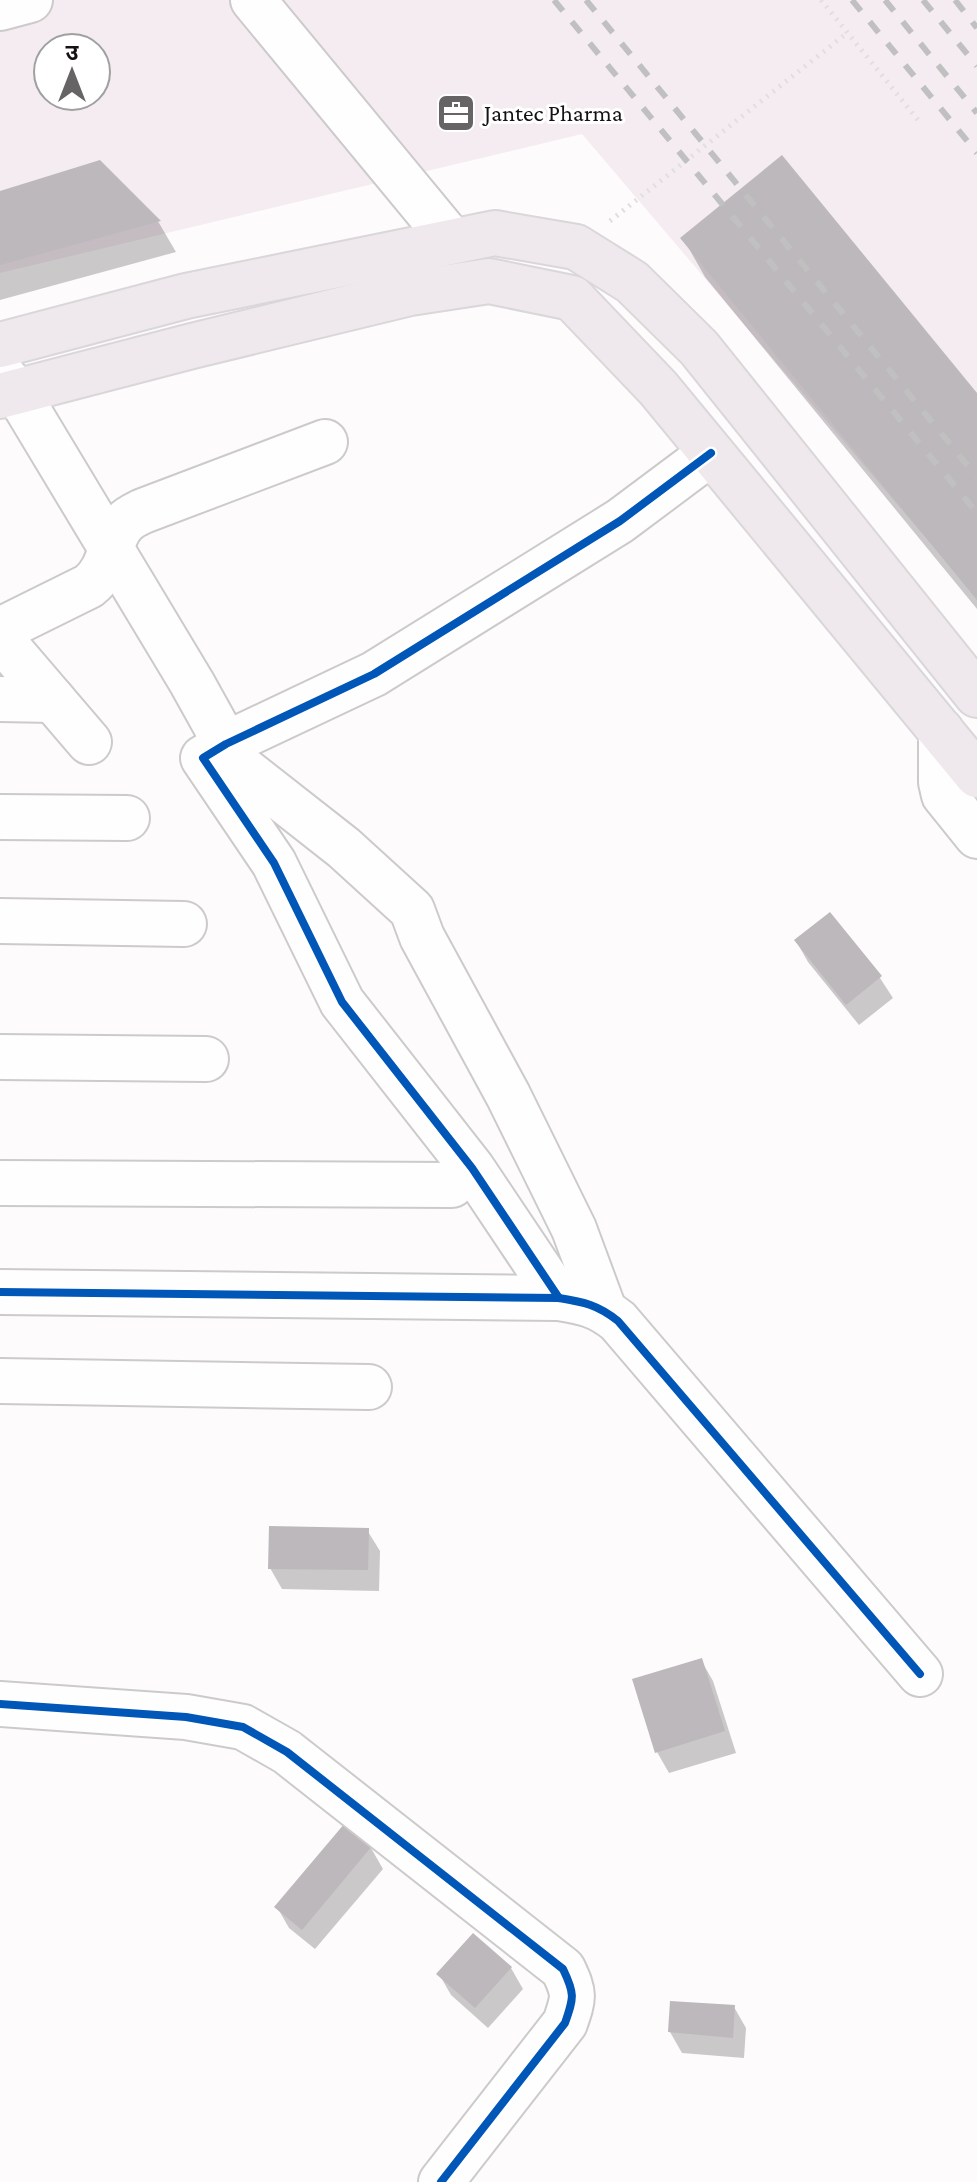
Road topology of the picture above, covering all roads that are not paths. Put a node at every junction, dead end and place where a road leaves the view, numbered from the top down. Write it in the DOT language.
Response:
graph roads {
  1 [pos="30,0"];
  2 [pos="253,0"];
  3 [pos="0,8"];
  4 [pos="452,241"];
  5 [pos="0,345"];
  6 [pos="6,387"];
  7 [pos="325,442"];
  8 [pos="711,453"];
  9 [pos="112,551"];
  10 [pos="0,630"];
  11 [pos="0,638"];
  12 [pos="977,695"];
  13 [pos="0,699"];
  14 [pos="53,700"];
  15 [pos="941,731"];
  16 [pos="89,742"];
  17 [pos="226,744"];
  18 [pos="977,775"];
  19 [pos="0,817"];
  20 [pos="127,818"];
  21 [pos="977,836"];
  22 [pos="0,921"];
  23 [pos="184,924"];
  24 [pos="0,1057"];
  25 [pos="206,1059"];
  26 [pos="0,1183"];
  27 [pos="452,1185"];
  28 [pos="0,1292"];
  29 [pos="559,1298"];
  30 [pos="604,1310"];
  31 [pos="0,1381"];
  32 [pos="369,1387"];
  33 [pos="920,1674"];
  34 [pos="0,1704"];
  35 [pos="441,2182"];
  1 -- 3 [label="street"];
  2 -- 4 [label="street"];
  4 -- 5 [label="main road"];
  4 -- 12 [label="main road"];
  6 -- 8 [label="main road"];
  6 -- 9 [label="street"];
  7 -- 9 [label="street"];
  8 -- 15 [label="main road"];
  8 -- 17 [label="street"];
  9 -- 10 [label="street"];
  9 -- 17 [label="street"];
  11 -- 14 [label="street"];
  13 -- 14 [label="street"];
  14 -- 16 [label="street"];
  15 -- 18 [label="main road"];
  15 -- 21 [label="street"];
  17 -- 29 [label="street"];
  17 -- 30 [label="street"];
  19 -- 20 [label="street"];
  22 -- 23 [label="street"];
  24 -- 25 [label="street"];
  26 -- 27 [label="street"];
  28 -- 29 [label="street"];
  29 -- 30 [label="street"];
  30 -- 33 [label="street"];
  31 -- 32 [label="street"];
  34 -- 35 [label="street"];
}
